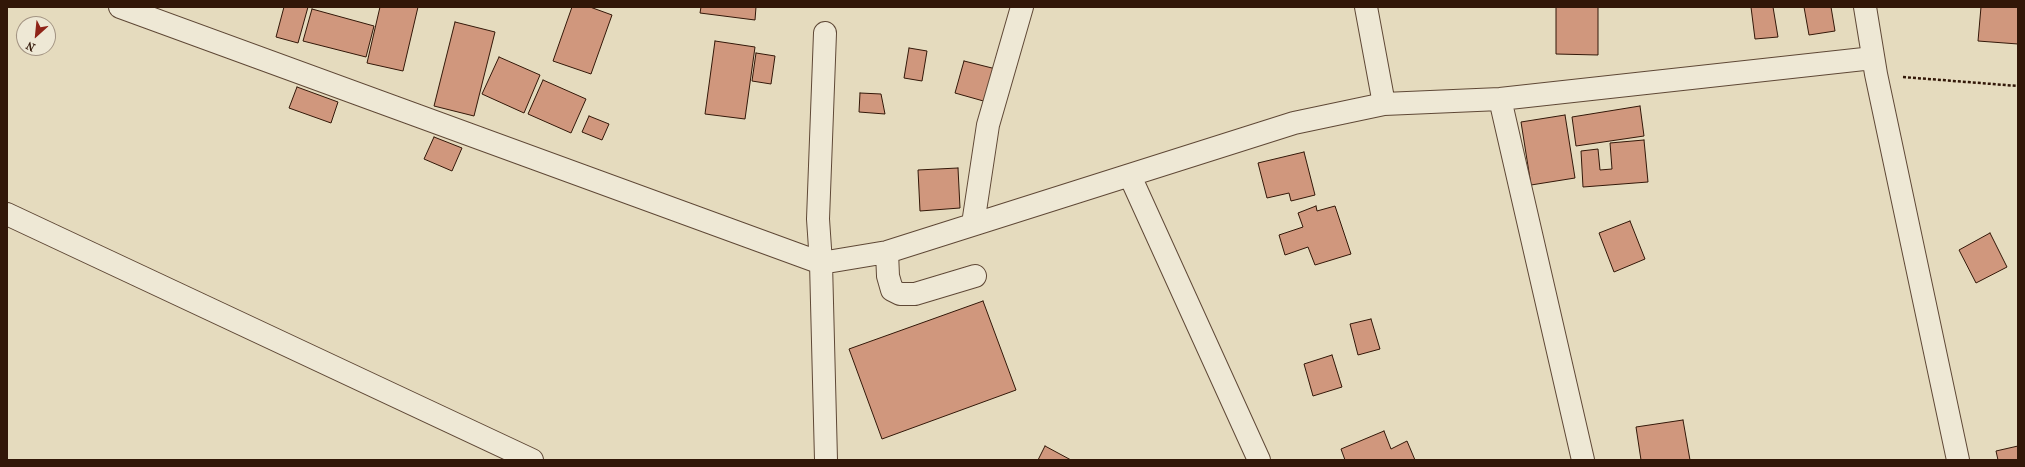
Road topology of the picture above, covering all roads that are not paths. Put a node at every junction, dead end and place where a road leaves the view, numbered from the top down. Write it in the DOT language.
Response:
graph roads {
  1 [pos="120,7"];
  2 [pos="1022,7"];
  3 [pos="1366,7"];
  4 [pos="1865,7"];
  5 [pos="826,33"];
  6 [pos="1875,66"];
  7 [pos="1500,99"];
  8 [pos="1384,104"];
  9 [pos="1130,176"];
  10 [pos="7,214"];
  11 [pos="973,224"];
  12 [pos="887,252"];
  13 [pos="821,263"];
  14 [pos="975,276"];
  15 [pos="532,460"];
  16 [pos="826,460"];
  17 [pos="1259,460"];
  18 [pos="1583,460"];
  19 [pos="1958,460"];
  1 -- 13 [label="street"];
  2 -- 11 [label="street"];
  3 -- 8 [label="street"];
  4 -- 6 [label="street"];
  5 -- 13 [label="street"];
  6 -- 7 [label="street"];
  6 -- 19 [label="street"];
  7 -- 8 [label="street"];
  7 -- 18 [label="street"];
  8 -- 9 [label="street"];
  9 -- 11 [label="street"];
  9 -- 17 [label="street"];
  10 -- 15 [label="street"];
  11 -- 12 [label="street"];
  12 -- 13 [label="street"];
  12 -- 14 [label="street"];
  13 -- 16 [label="street"];
}
